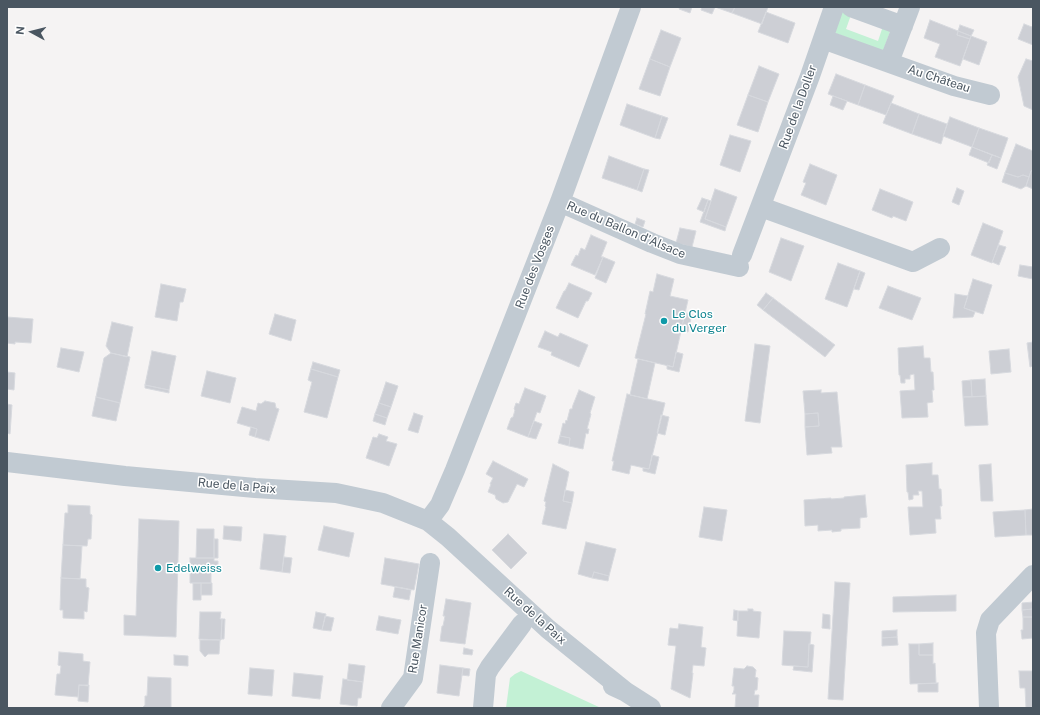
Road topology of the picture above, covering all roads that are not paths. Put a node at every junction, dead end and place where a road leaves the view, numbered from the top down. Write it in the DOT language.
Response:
graph roads {
  1 [pos="631,7"];
  2 [pos="834,7"];
  3 [pos="851,7"];
  4 [pos="910,7"];
  5 [pos="903,26"];
  6 [pos="823,39"];
  7 [pos="889,62"];
  8 [pos="990,95"];
  9 [pos="560,202"];
  10 [pos="761,207"];
  11 [pos="940,248"];
  12 [pos="740,261"];
  13 [pos="10,464"];
  14 [pos="428,521"];
  15 [pos="448,537"];
  16 [pos="430,563"];
  17 [pos="1033,575"];
  18 [pos="522,624"];
  19 [pos="626,692"];
  20 [pos="391,708"];
  21 [pos="483,708"];
  22 [pos="651,708"];
  23 [pos="989,708"];
  1 -- 9 [label="street, Rue des Vosges"];
  2 -- 6 [label="street, Rue de la Doller"];
  3 -- 5 [label="street"];
  4 -- 5 [label="street"];
  5 -- 7 [label="street"];
  6 -- 7 [label="street, Au Château"];
  6 -- 10 [label="street, Rue de la Doller"];
  7 -- 8 [label="street, Au Château"];
  9 -- 12 [label="street, Rue du Ballon d'Alsace"];
  9 -- 14 [label="street, Rue des Vosges"];
  10 -- 11 [label="street"];
  10 -- 12 [label="street, Rue de la Doller"];
  13 -- 14 [label="street, Rue de la Paix"];
  14 -- 15 [label="street, Rue de la Paix"];
  15 -- 18 [label="street, Rue de la Paix"];
  15 -- 19 [label="street, Rue de la Paix"];
  16 -- 20 [label="street, Rue Manicor"];
  17 -- 23 [label="street"];
  18 -- 19 [label="street, Rue de la Paix"];
  18 -- 21 [label="street"];
  19 -- 22 [label="street, Rue de la Paix"];
}
